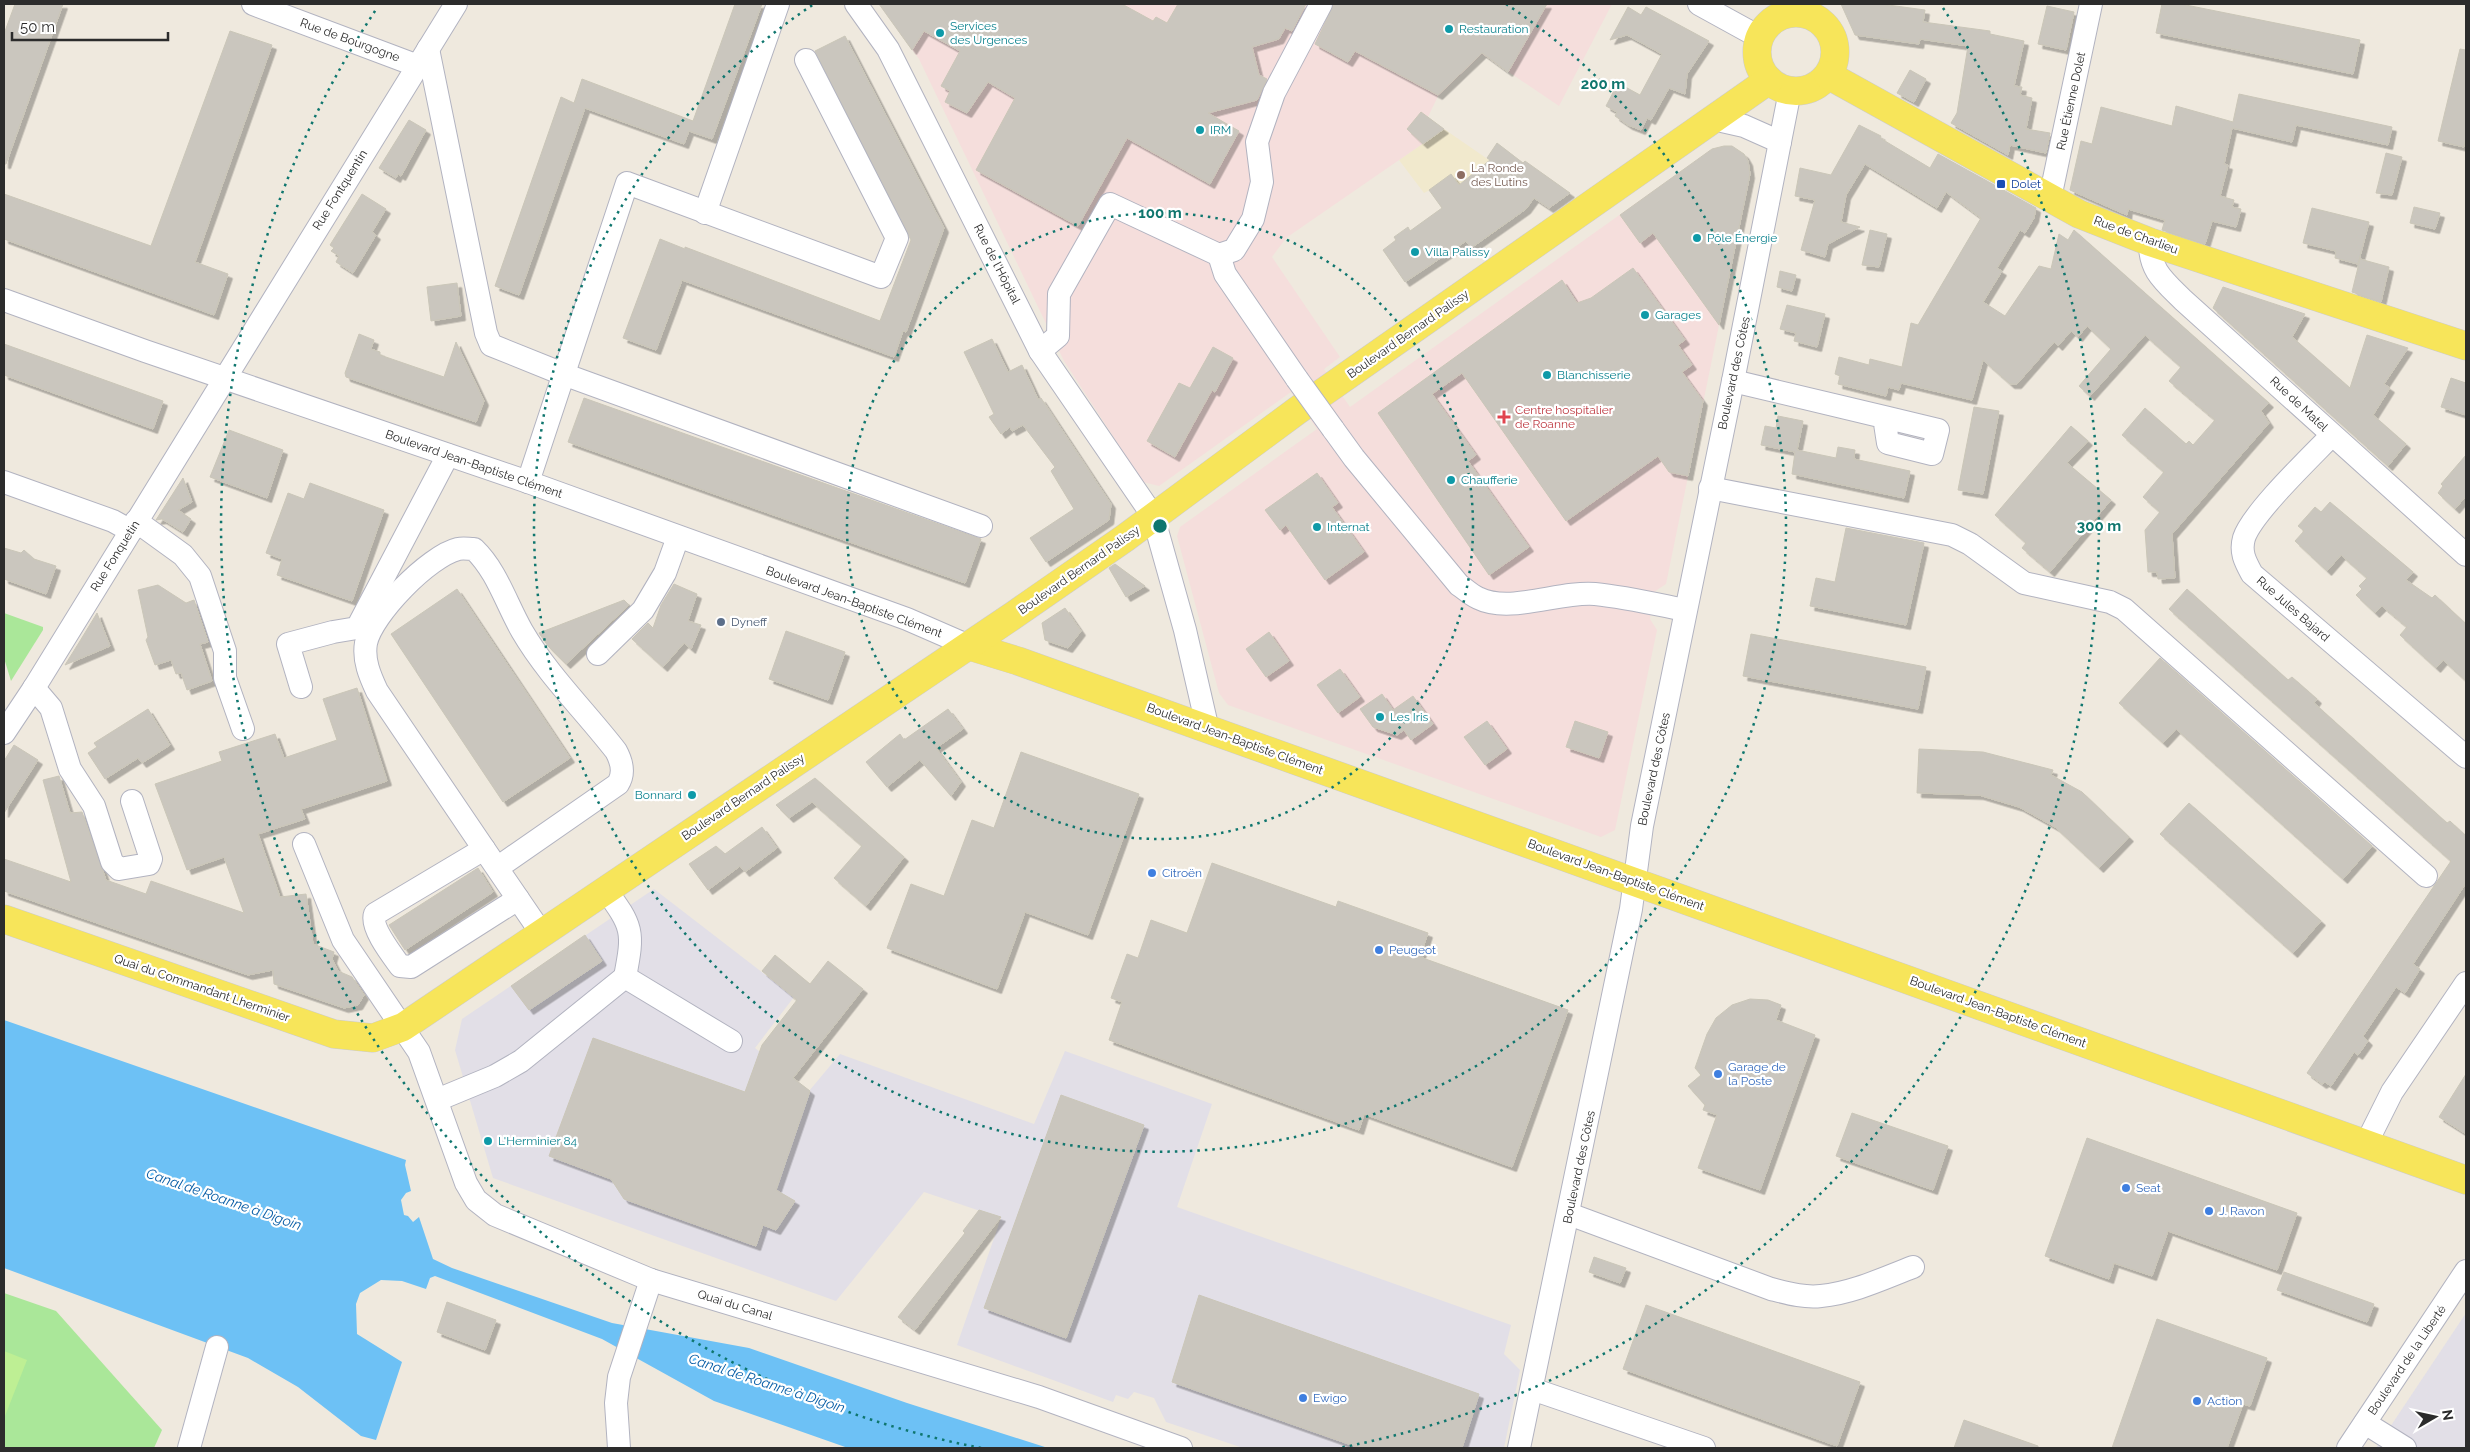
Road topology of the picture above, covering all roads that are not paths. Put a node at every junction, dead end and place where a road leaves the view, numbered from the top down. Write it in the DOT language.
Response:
graph roads {
  1 [pos="254,4"];
  2 [pos="456,4"];
  3 [pos="778,4"];
  4 [pos="856,4"];
  5 [pos="1321,4"];
  6 [pos="1699,4"];
  7 [pos="2091,4"];
  8 [pos="1804,8"];
  9 [pos="1759,37"];
  10 [pos="423,57"];
  11 [pos="806,60"];
  12 [pos="1828,75"];
  13 [pos="1779,85"];
  14 [pos="1713,119"];
  15 [pos="1780,142"];
  16 [pos="2050,198"];
  17 [pos="705,213"];
  18 [pos="2150,242"];
  19 [pos="1219,255"];
  20 [pos="4,300"];
  21 [pos="2466,346"];
  22 [pos="1040,351"];
  23 [pos="563,374"];
  24 [pos="224,377"];
  25 [pos="1733,381"];
  26 [pos="1884,417"];
  27 [pos="2332,435"];
  28 [pos="448,455"];
  29 [pos="4,482"];
  30 [pos="528,482"];
  31 [pos="1710,488"];
  32 [pos="1152,516"];
  33 [pos="133,526"];
  34 [pos="982,526"];
  35 [pos="678,537"];
  36 [pos="2466,555"];
  37 [pos="1685,610"];
  38 [pos="970,646"];
  39 [pos="598,654"];
  40 [pos="301,687"];
  41 [pos="34,688"];
  42 [pos="242,729"];
  43 [pos="1208,730"];
  44 [pos="4,733"];
  45 [pos="2466,757"];
  46 [pos="132,801"];
  47 [pos="304,844"];
  48 [pos="484,849"];
  49 [pos="497,868"];
  50 [pos="2426,876"];
  51 [pos="1633,881"];
  52 [pos="605,889"];
  53 [pos="518,899"];
  54 [pos="4,918"];
  55 [pos="542,934"];
  56 [pos="625,977"];
  57 [pos="2466,983"];
  58 [pos="403,1027"];
  59 [pos="730,1041"];
  60 [pos="436,1100"];
  61 [pos="2366,1144"];
  62 [pos="2466,1180"];
  63 [pos="1569,1214"];
  64 [pos="1913,1266"];
  65 [pos="2466,1271"];
  66 [pos="652,1280"];
  67 [pos="217,1347"];
  68 [pos="1532,1389"];
  69 [pos="2365,1423"];
  70 [pos="624,1446"];
  71 [pos="189,1448"];
  72 [pos="1181,1448"];
  73 [pos="1519,1448"];
  74 [pos="1704,1448"];
  75 [pos="2348,1448"];
  76 [pos="2405,1448"];
  1 -- 10 [label="street, Rue de Bourgogne"];
  2 -- 10 [label="street, Rue Fontquentin"];
  3 -- 17 [label="street"];
  4 -- 22 [label="street, Rue de l'Hôpital"];
  5 -- 19 [label="street"];
  6 -- 9 [label="street"];
  7 -- 16 [label="street, Rue Étienne Dolet"];
  8 -- 9 [label="main road"];
  8 -- 12 [label="main road"];
  9 -- 13 [label="main road"];
  10 -- 23 [label="street"];
  10 -- 24 [label="street, Rue Fontquentin"];
  11 -- 17 [label="street"];
  12 -- 13 [label="main road"];
  12 -- 16 [label="main road, Rue de Charlieu"];
  13 -- 14 [label="main road, Boulevard Bernard Palissy"];
  13 -- 15 [label="street, Boulevard des Côtes"];
  14 -- 15 [label="street"];
  14 -- 32 [label="main road, Boulevard Bernard Palissy"];
  15 -- 25 [label="street, Boulevard des Côtes"];
  16 -- 18 [label="main road, Rue de Charlieu"];
  17 -- 23 [label="street"];
  18 -- 21 [label="main road, Rue de Charlieu"];
  18 -- 27 [label="street, Rue de Matel"];
  19 -- 22 [label="street"];
  19 -- 37 [label="street, bridge"];
  20 -- 24 [label="street, Boulevard Jean-Baptiste Clément"];
  22 -- 32 [label="street, Rue de l'Hôpital"];
  23 -- 30 [label="street"];
  23 -- 34 [label="street"];
  24 -- 28 [label="street, Boulevard Jean-Baptiste Clément"];
  24 -- 33 [label="street, Rue Fonquetin"];
  25 -- 26 [label="street"];
  25 -- 31 [label="street, Boulevard des Côtes"];
  27 -- 36 [label="street, Rue de Matel"];
  27 -- 45 [label="street, Rue Jules Bajard"];
  28 -- 30 [label="street, Boulevard Jean-Baptiste Clément"];
  28 -- 40 [label="street"];
  29 -- 33 [label="street"];
  30 -- 35 [label="street, Boulevard Jean-Baptiste Clément"];
  31 -- 37 [label="street, Boulevard des Côtes"];
  31 -- 50 [label="street"];
  32 -- 38 [label="main road, Boulevard Bernard Palissy"];
  32 -- 43 [label="street, Rue de l'Hôpital"];
  33 -- 41 [label="street, Rue Fonquetin"];
  33 -- 42 [label="street"];
  35 -- 38 [label="street, Boulevard Jean-Baptiste Clément"];
  35 -- 39 [label="street"];
  37 -- 51 [label="street, Boulevard des Côtes"];
  38 -- 43 [label="main road, Boulevard Jean-Baptiste Clément"];
  38 -- 52 [label="main road, Boulevard Bernard Palissy"];
  41 -- 44 [label="street, Rue Fonquetin"];
  41 -- 46 [label="street"];
  43 -- 51 [label="main road, Boulevard Jean-Baptiste Clément"];
  47 -- 58 [label="street, Quai du Canal"];
  48 -- 49 [label="street"];
  48 -- 49 [label="street"];
  48 -- 53 [label="street"];
  49 -- 53 [label="street"];
  51 -- 61 [label="main road, Boulevard Jean-Baptiste Clément"];
  51 -- 63 [label="street, Boulevard des Côtes"];
  52 -- 55 [label="main road, Boulevard Bernard Palissy"];
  52 -- 56 [label="street"];
  53 -- 55 [label="street"];
  54 -- 58 [label="main road, Quai du Commandant Lherminier"];
  55 -- 58 [label="main road, Boulevard Bernard Palissy"];
  56 -- 59 [label="street"];
  56 -- 60 [label="street"];
  57 -- 61 [label="street"];
  58 -- 60 [label="street, Quai du Canal"];
  60 -- 66 [label="street, Quai du Canal"];
  61 -- 62 [label="main road, Boulevard Jean-Baptiste Clément"];
  63 -- 64 [label="street"];
  63 -- 68 [label="street, Boulevard des Côtes"];
  65 -- 69 [label="street, Boulevard de la Liberté"];
  66 -- 70 [label="street"];
  66 -- 72 [label="street, Quai du Canal"];
  67 -- 71 [label="street"];
  68 -- 73 [label="street, Boulevard des Côtes"];
  68 -- 74 [label="street"];
  69 -- 75 [label="street, Boulevard de la Liberté"];
  69 -- 76 [label="street"];
}
